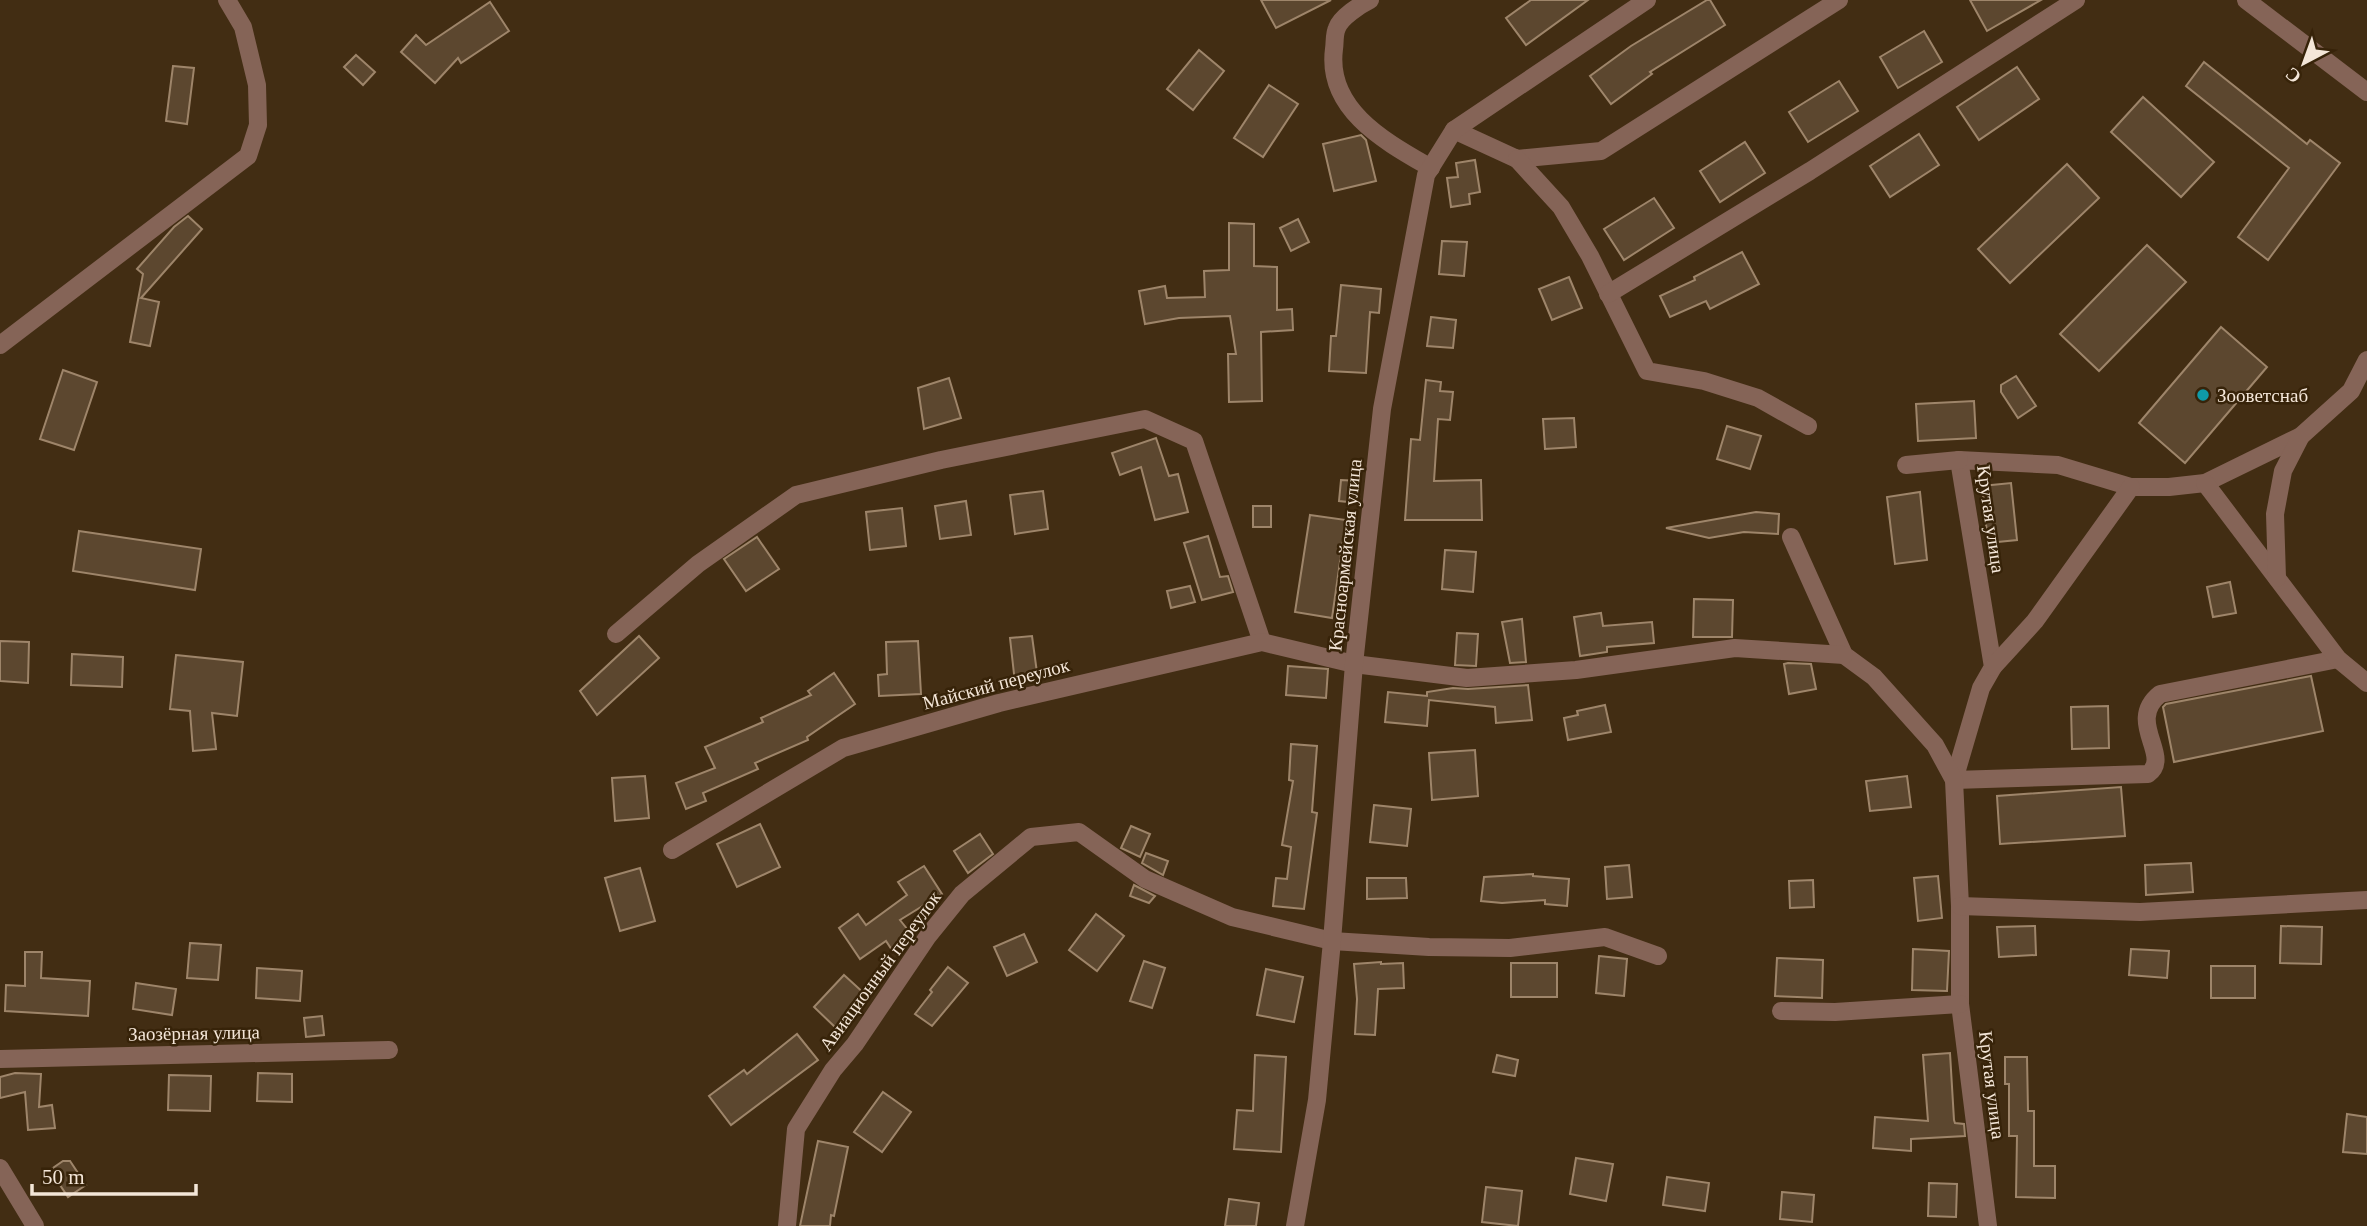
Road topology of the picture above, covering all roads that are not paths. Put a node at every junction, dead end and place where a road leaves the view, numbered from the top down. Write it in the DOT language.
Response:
graph roads {
  1 [pos="227,0"];
  2 [pos="1370,0"];
  3 [pos="1647,0"];
  4 [pos="1839,0"];
  5 [pos="2076,0"];
  6 [pos="2246,0"];
  7 [pos="2367,92"];
  8 [pos="1454,130"];
  9 [pos="1517,159"];
  10 [pos="1431,168"];
  11 [pos="1608,294"];
  12 [pos="0,345"];
  13 [pos="2367,360"];
  14 [pos="1808,425"];
  15 [pos="2301,436"];
  16 [pos="1959,460"];
  17 [pos="1906,465"];
  18 [pos="2204,483"];
  19 [pos="2131,487"];
  20 [pos="1791,537"];
  21 [pos="2277,578"];
  22 [pos="617,634"];
  23 [pos="1262,642"];
  24 [pos="1844,655"];
  25 [pos="2338,659"];
  26 [pos="1354,664"];
  27 [pos="1993,667"];
  28 [pos="2367,684"];
  29 [pos="1954,780"];
  30 [pos="672,850"];
  31 [pos="2367,900"];
  32 [pos="1960,906"];
  33 [pos="1332,941"];
  34 [pos="1658,956"];
  35 [pos="1960,1004"];
  36 [pos="1781,1011"];
  37 [pos="389,1050"];
  38 [pos="0,1059"];
  39 [pos="0,1168"];
  40 [pos="35,1226"];
  41 [pos="787,1226"];
  42 [pos="1295,1226"];
  43 [pos="1988,1226"];
  1 -- 12 [label="street"];
  2 -- 10 [label="street"];
  3 -- 8 [label="street, Красноармейская улица"];
  4 -- 9 [label="street"];
  5 -- 11 [label="street"];
  6 -- 7 [label="street"];
  8 -- 9 [label="street"];
  8 -- 10 [label="street, Красноармейская улица"];
  9 -- 11 [label="street"];
  10 -- 26 [label="street, Красноармейская улица"];
  11 -- 14 [label="street"];
  13 -- 15 [label="street, Крутая улица"];
  15 -- 18 [label="street, Крутая улица"];
  15 -- 21 [label="street, Крутая улица"];
  16 -- 17 [label="street"];
  16 -- 19 [label="street, Крутая улица"];
  16 -- 27 [label="street, Крутая улица"];
  18 -- 19 [label="street, Крутая улица"];
  18 -- 21 [label="street"];
  19 -- 27 [label="street"];
  20 -- 24 [label="street"];
  21 -- 25 [label="street"];
  22 -- 23 [label="street"];
  23 -- 26 [label="street, Майский переулок"];
  23 -- 30 [label="street, Майский переулок"];
  24 -- 26 [label="street, Майский переулок"];
  24 -- 29 [label="street, Крутая улица"];
  25 -- 28 [label="street"];
  25 -- 29 [label="street"];
  26 -- 33 [label="street, Красноармейская улица"];
  27 -- 29 [label="street, Крутая улица"];
  29 -- 32 [label="street, Крутая улица"];
  31 -- 32 [label="street"];
  32 -- 35 [label="street, Крутая улица"];
  33 -- 34 [label="street, Авиационный переулок"];
  33 -- 41 [label="street, Авиационный переулок"];
  33 -- 42 [label="street, Красноармейская улица"];
  35 -- 36 [label="street"];
  35 -- 43 [label="street, Крутая улица"];
  37 -- 38 [label="street, Заозёрная улица"];
  39 -- 40 [label="street"];
}
